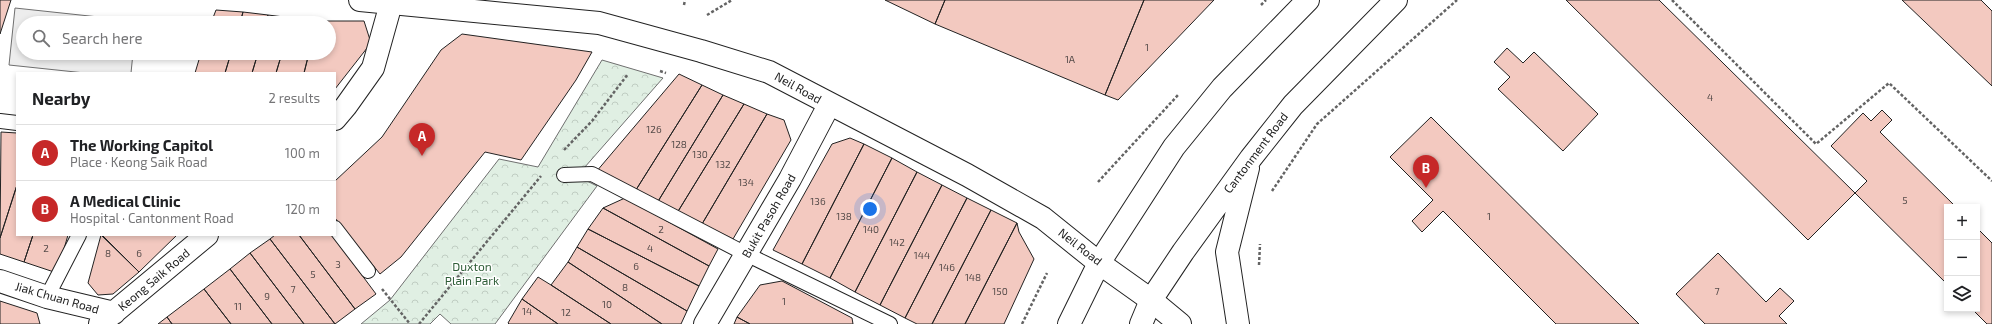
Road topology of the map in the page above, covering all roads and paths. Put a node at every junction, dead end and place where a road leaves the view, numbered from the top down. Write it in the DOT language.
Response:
graph roads {
  1 [pos="360,0"];
  2 [pos="686,0"];
  3 [pos="732,0"];
  4 [pos="1308,0"];
  5 [pos="1396,0"];
  6 [pos="1457,0"];
  7 [pos="1672,0"];
  8 [pos="397,2"];
  9 [pos="684,5"];
  10 [pos="707,15"];
  11 [pos="628,74"];
  12 [pos="829,105"];
  13 [pos="336,117"];
  14 [pos="0,121"];
  15 [pos="16,123"];
  16 [pos="561,154"];
  17 [pos="1251,158"];
  18 [pos="546,171"];
  19 [pos="564,176"];
  20 [pos="1992,181"];
  21 [pos="1270,198"];
  22 [pos="336,229"];
  23 [pos="78,236"];
  24 [pos="206,236"];
  25 [pos="1260,241"];
  26 [pos="746,254"];
  27 [pos="1099,263"];
  28 [pos="1259,270"];
  29 [pos="368,271"];
  30 [pos="1047,273"];
  31 [pos="0,281"];
  32 [pos="386,294"];
  33 [pos="47,297"];
  34 [pos="1151,300"];
  35 [pos="107,319"];
  36 [pos="871,320"];
  37 [pos="410,324"];
  38 [pos="419,324"];
  39 [pos="705,324"];
  40 [pos="890,324"];
  41 [pos="1022,324"];
  42 [pos="1069,324"];
  43 [pos="1140,324"];
  44 [pos="1180,324"];
  45 [pos="1238,324"];
  1 -- 8 [label="main road, Neil Road"];
  2 -- 9 [label="path"];
  3 -- 10 [label="path"];
  4 -- 27 [label="main road"];
  5 -- 17 [label="main road, Cantonment Road"];
  6 -- 21 [label="path"];
  7 -- 20 [label="path"];
  8 -- 12 [label="main road, Neil Road"];
  8 -- 13 [label="main road"];
  11 -- 16 [label="path"];
  12 -- 26 [label="main road, Bukit Pasoh Road"];
  12 -- 27 [label="main road, Neil Road"];
  14 -- 15 [label="lane"];
  17 -- 34 [label="main road, Cantonment Road"];
  17 -- 45 [label="main road"];
  18 -- 38 [label="path"];
  19 -- 26 [label="lane"];
  22 -- 29 [label="lane"];
  23 -- 33 [label="lane"];
  24 -- 35 [label="main road, Keong Saik Road"];
  25 -- 28 [label="path"];
  26 -- 36 [label="lane"];
  26 -- 39 [label="main road, Bukit Pasoh Road"];
  27 -- 34 [label="main road, Neil Road"];
  27 -- 42 [label="main road"];
  30 -- 41 [label="path"];
  31 -- 33 [label="main road, Jiak Chuan Road"];
  32 -- 37 [label="path"];
  33 -- 35 [label="main road, Jiak Chuan Road"];
  34 -- 43 [label="main road, Cantonment Road"];
  34 -- 44 [label="main road, Neil Road"];
  36 -- 40 [label="lane"];
}
